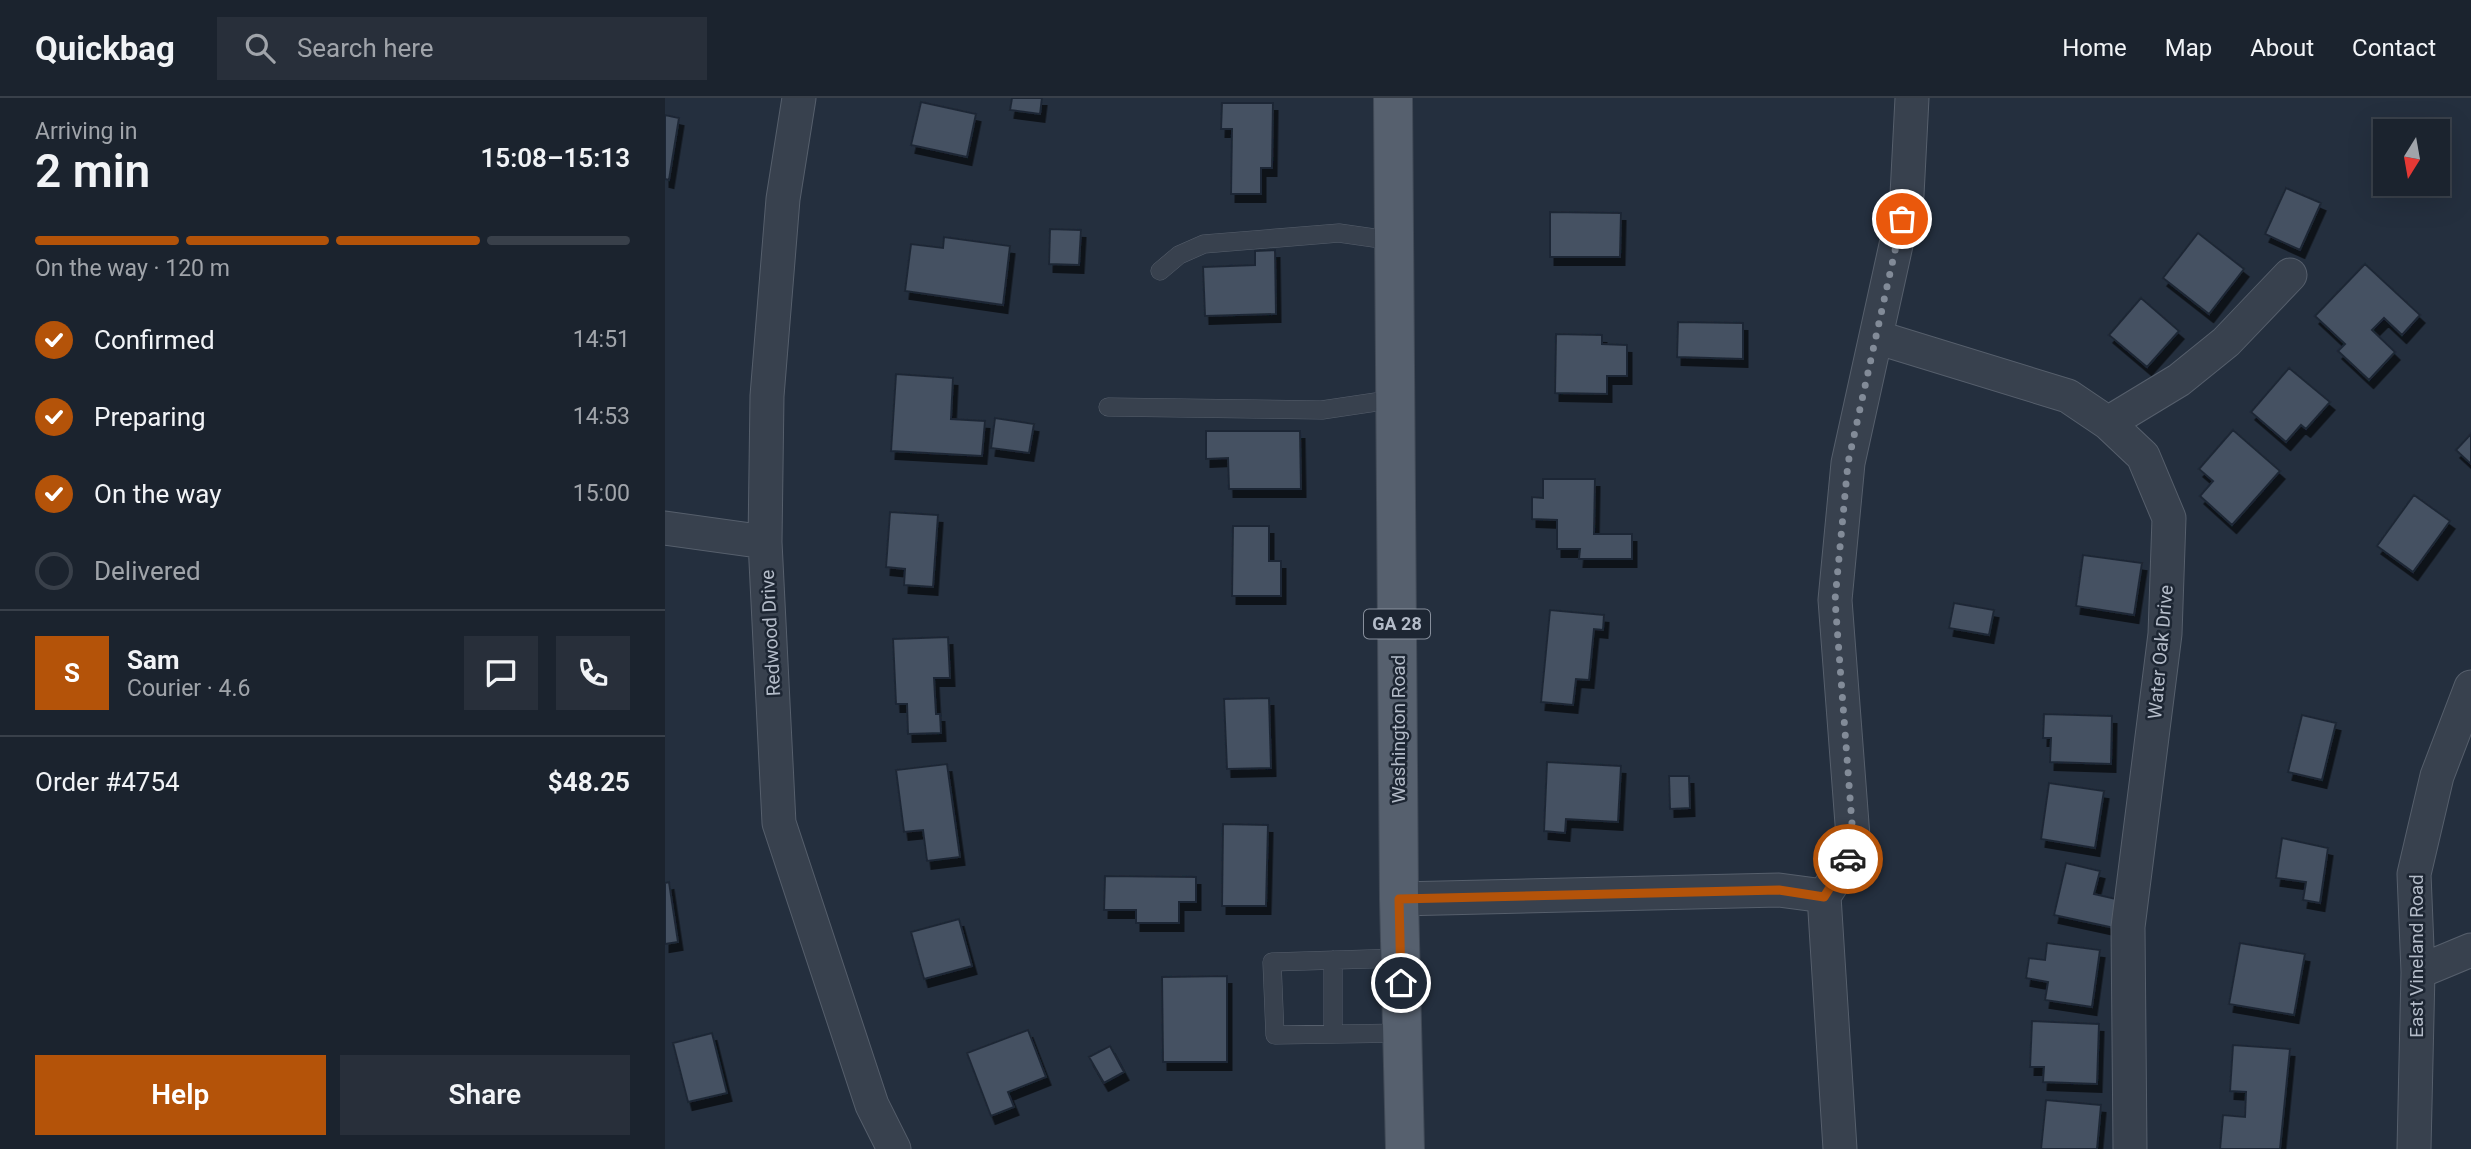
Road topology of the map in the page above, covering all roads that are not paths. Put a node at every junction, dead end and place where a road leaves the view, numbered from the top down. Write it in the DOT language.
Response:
graph roads {
  1 [pos="799,98"];
  2 [pos="1394,98"];
  3 [pos="1912,98"];
  4 [pos="1395,241"];
  5 [pos="1160,271"];
  6 [pos="2290,275"];
  7 [pos="1875,337"];
  8 [pos="1396,400"];
  9 [pos="1108,407"];
  10 [pos="2108,423"];
  11 [pos="665,528"];
  12 [pos="765,542"];
  13 [pos="2471,687"];
  14 [pos="1824,897"];
  15 [pos="1399,899"];
  16 [pos="2471,950"];
  17 [pos="1401,958"];
  18 [pos="1333,960"];
  19 [pos="2418,972"];
  20 [pos="1403,1033"];
  21 [pos="1333,1034"];
  22 [pos="894,1149"];
  23 [pos="1405,1149"];
  24 [pos="1840,1149"];
  25 [pos="2130,1149"];
  26 [pos="2414,1149"];
  1 -- 12 [label="street, Redwood Drive"];
  2 -- 4 [label="main road, Washington Road / GA 28"];
  3 -- 7 [label="street"];
  4 -- 5 [label="lane"];
  4 -- 8 [label="main road, Washington Road / GA 28"];
  6 -- 10 [label="street"];
  7 -- 10 [label="street, Water Oak Drive"];
  7 -- 14 [label="street"];
  8 -- 9 [label="lane"];
  8 -- 15 [label="main road, Washington Road / GA 28"];
  10 -- 25 [label="street, Water Oak Drive"];
  11 -- 12 [label="street"];
  12 -- 22 [label="street, Redwood Drive"];
  13 -- 19 [label="street, East Vineland Road"];
  14 -- 15 [label="street"];
  14 -- 24 [label="street"];
  15 -- 17 [label="main road, Washington Road / GA 28"];
  16 -- 19 [label="street"];
  17 -- 18 [label="lane"];
  17 -- 20 [label="main road, Washington Road / GA 28"];
  18 -- 21 [label="lane"];
  18 -- 21 [label="lane"];
  19 -- 26 [label="street, East Vineland Road"];
  20 -- 21 [label="lane"];
  20 -- 23 [label="main road, Washington Road / GA 28"];
}
